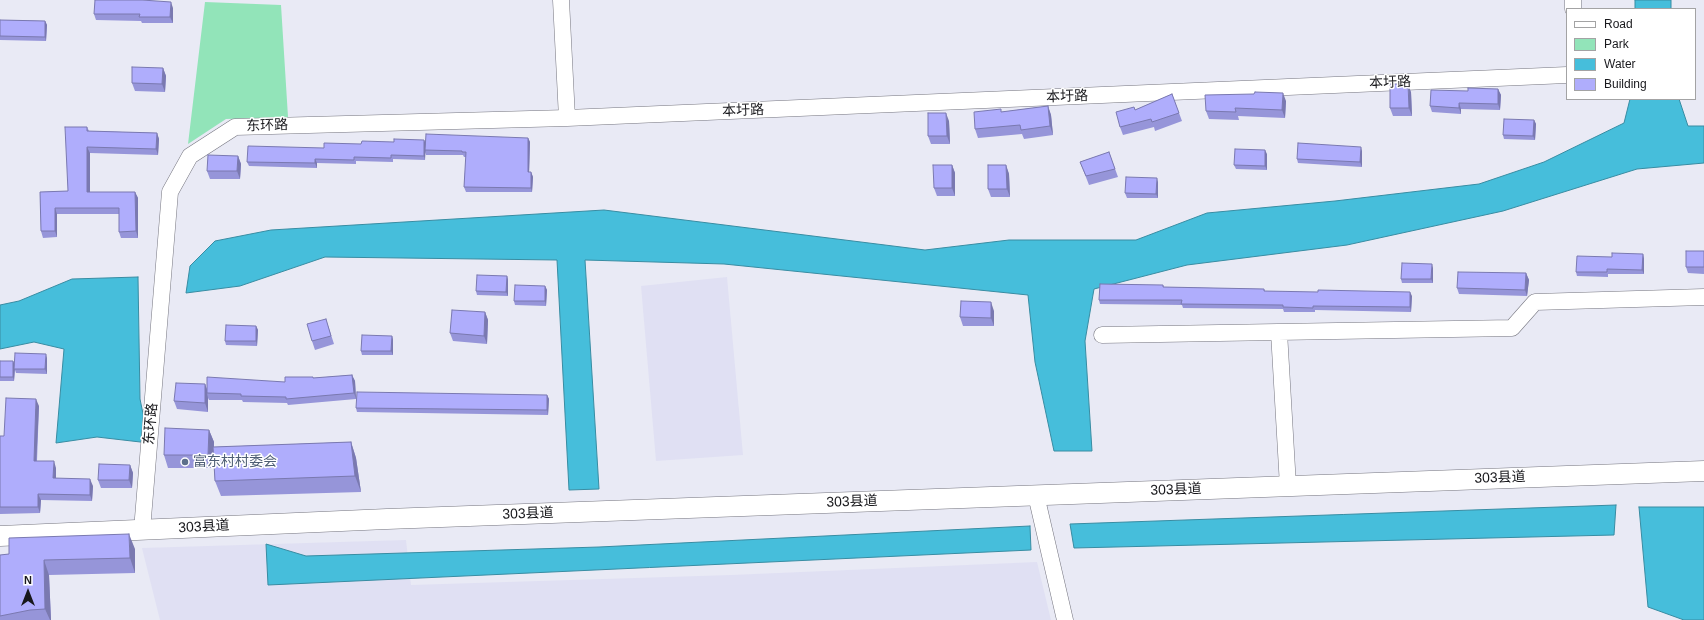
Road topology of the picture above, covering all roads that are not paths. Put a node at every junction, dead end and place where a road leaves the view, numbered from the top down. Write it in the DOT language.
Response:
graph roads {
  1 [pos="561,0"];
  2 [pos="1566,75"];
  3 [pos="567,118"];
  4 [pos="1704,297"];
  5 [pos="1279,332"];
  6 [pos="1102,335"];
  7 [pos="1704,471"];
  8 [pos="1288,486"];
  9 [pos="1036,495"];
  10 [pos="142,530"];
  11 [pos="0,536"];
  12 [pos="1065,620"];
  1 -- 3 [label="street"];
  2 -- 3 [label="street, 本圩路"];
  3 -- 10 [label="street, 东环路"];
  4 -- 5 [label="street"];
  5 -- 6 [label="street"];
  5 -- 8 [label="street"];
  7 -- 8 [label="main road, 303县道"];
  8 -- 9 [label="main road, 303县道"];
  9 -- 10 [label="main road, 303县道"];
  9 -- 12 [label="street"];
  10 -- 11 [label="main road, 303县道"];
}
